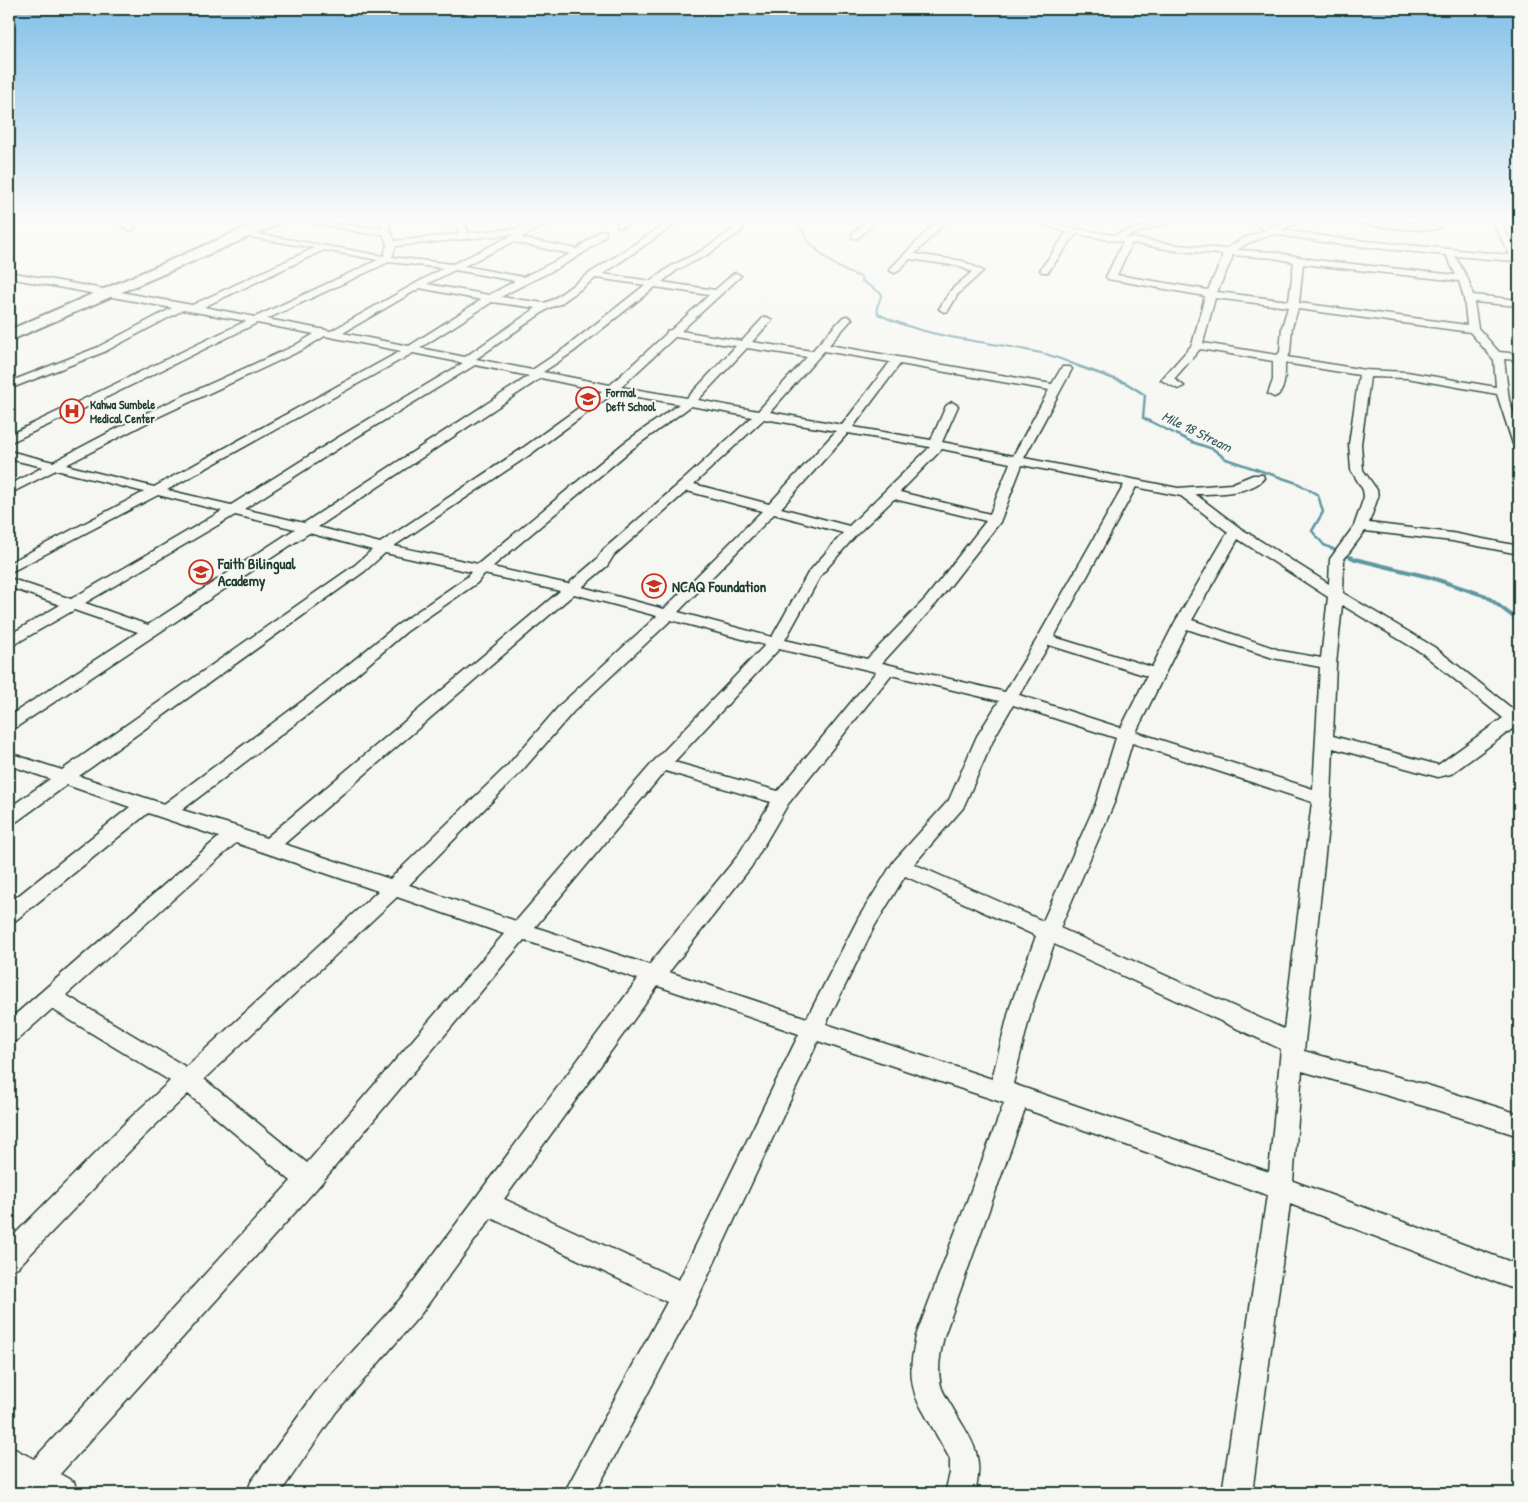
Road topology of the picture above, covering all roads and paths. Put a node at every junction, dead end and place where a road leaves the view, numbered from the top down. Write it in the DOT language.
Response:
graph roads {
  1 [pos="86,289"];
  2 [pos="116,289"];
  3 [pos="229,289"];
  4 [pos="326,289"];
  5 [pos="410,289"];
  6 [pos="440,289"];
  7 [pos="509,289"];
  8 [pos="574,289"];
  9 [pos="647,289"];
  10 [pos="690,289"];
  11 [pos="721,289"];
  12 [pos="957,289"];
  13 [pos="1180,289"];
  14 [pos="1213,289"];
  15 [pos="1296,289"];
  16 [pos="1466,289"];
  17 [pos="107,293"];
  18 [pos="717,293"];
  19 [pos="1211,294"];
  20 [pos="1469,298"];
  21 [pos="492,299"];
  22 [pos="1519,304"];
  23 [pos="1294,305"];
  24 [pos="545,306"];
  25 [pos="186,308"];
  26 [pos="944,309"];
  27 [pos="847,318"];
  28 [pos="767,320"];
  29 [pos="254,321"];
  30 [pos="1472,328"];
  31 [pos="671,333"];
  32 [pos="328,334"];
  33 [pos="9,336"];
  34 [pos="745,344"];
  35 [pos="1197,345"];
  36 [pos="410,350"];
  37 [pos="818,351"];
  38 [pos="1496,355"];
  39 [pos="1519,357"];
  40 [pos="1279,359"];
  41 [pos="897,360"];
  42 [pos="469,362"];
  43 [pos="1066,369"];
  44 [pos="1365,373"];
  45 [pos="536,375"];
  46 [pos="9,386"];
  47 [pos="1178,386"];
  48 [pos="1055,388"];
  49 [pos="612,389"];
  50 [pos="1501,391"];
  51 [pos="1274,394"];
  52 [pos="691,401"];
  53 [pos="952,406"];
  54 [pos="760,416"];
  55 [pos="844,430"];
  56 [pos="9,439"];
  57 [pos="1519,440"];
  58 [pos="937,444"];
  59 [pos="9,455"];
  60 [pos="1017,460"];
  61 [pos="56,467"];
  62 [pos="1258,478"];
  63 [pos="1132,482"];
  64 [pos="685,486"];
  65 [pos="9,490"];
  66 [pos="156,491"];
  67 [pos="1179,491"];
  68 [pos="891,494"];
  69 [pos="772,509"];
  70 [pos="231,510"];
  71 [pos="995,519"];
  72 [pos="1360,526"];
  73 [pos="306,528"];
  74 [pos="852,531"];
  75 [pos="1235,531"];
  76 [pos="382,548"];
  77 [pos="1519,550"];
  78 [pos="9,569"];
  79 [pos="479,570"];
  80 [pos="9,582"];
  81 [pos="572,590"];
  82 [pos="1336,595"];
  83 [pos="73,604"];
  84 [pos="667,614"];
  85 [pos="1183,622"];
  86 [pos="150,631"];
  87 [pos="1046,639"];
  88 [pos="9,641"];
  89 [pos="776,643"];
  90 [pos="1328,664"];
  91 [pos="879,666"];
  92 [pos="1157,674"];
  93 [pos="1010,698"];
  94 [pos="1517,720"];
  95 [pos="9,724"];
  96 [pos="1126,735"];
  97 [pos="1325,740"];
  98 [pos="9,758"];
  99 [pos="661,764"];
  100 [pos="66,776"];
  101 [pos="1322,798"];
  102 [pos="782,799"];
  103 [pos="146,804"];
  104 [pos="168,811"];
  105 [pos="9,817"];
  106 [pos="235,834"];
  107 [pos="269,846"];
  108 [pos="901,866"];
  109 [pos="395,887"];
  110 [pos="9,914"];
  111 [pos="519,931"];
  112 [pos="1048,932"];
  113 [pos="653,976"];
  114 [pos="51,996"];
  115 [pos="813,1028"];
  116 [pos="9,1033"];
  117 [pos="1293,1051"];
  118 [pos="188,1080"];
  119 [pos="1009,1094"];
  120 [pos="1519,1125"];
  121 [pos="308,1180"];
  122 [pos="1280,1188"];
  123 [pos="486,1203"];
  124 [pos="9,1258"];
  125 [pos="1519,1278"];
  126 [pos="685,1297"];
  127 [pos="9,1461"];
  128 [pos="29,1486"];
  129 [pos="63,1493"];
  130 [pos="262,1493"];
  131 [pos="579,1493"];
  132 [pos="960,1493"];
  133 [pos="1237,1493"];
  1 -- 17 [label="street"];
  2 -- 17 [label="highway"];
  3 -- 25 [label="street"];
  4 -- 29 [label="street"];
  5 -- 32 [label="street"];
  6 -- 21 [label="street"];
  7 -- 21 [label="street"];
  8 -- 24 [label="street"];
  9 -- 45 [label="street"];
  10 -- 18 [label="street"];
  11 -- 18 [label="street"];
  12 -- 26 [label="street"];
  13 -- 19 [label="street"];
  14 -- 19 [label="street"];
  15 -- 23 [label="street"];
  16 -- 20 [label="street"];
  17 -- 25 [label="street"];
  17 -- 33 [label="highway"];
  18 -- 31 [label="street"];
  19 -- 23 [label="street"];
  19 -- 35 [label="street"];
  20 -- 22 [label="street"];
  20 -- 30 [label="street"];
  21 -- 24 [label="street"];
  21 -- 36 [label="street"];
  23 -- 30 [label="street"];
  23 -- 40 [label="street"];
  24 -- 42 [label="street"];
  25 -- 29 [label="street"];
  25 -- 46 [label="street"];
  27 -- 37 [label="street"];
  28 -- 34 [label="street"];
  29 -- 32 [label="street"];
  29 -- 56 [label="street"];
  30 -- 38 [label="street"];
  31 -- 34 [label="street"];
  31 -- 49 [label="street"];
  32 -- 36 [label="street"];
  32 -- 61 [label="street"];
  34 -- 37 [label="street"];
  34 -- 52 [label="street"];
  35 -- 40 [label="street"];
  35 -- 47 [label="street"];
  36 -- 42 [label="street"];
  36 -- 66 [label="street"];
  37 -- 41 [label="street"];
  37 -- 54 [label="street"];
  38 -- 39 [label="street"];
  38 -- 50 [label="street"];
  40 -- 44 [label="street"];
  40 -- 51 [label="street"];
  41 -- 48 [label="street"];
  41 -- 55 [label="street"];
  42 -- 45 [label="street"];
  42 -- 70 [label="street"];
  43 -- 48 [label="street"];
  44 -- 50 [label="street"];
  44 -- 72 [label="street"];
  45 -- 49 [label="street"];
  45 -- 73 [label="street"];
  48 -- 60 [label="street"];
  49 -- 52 [label="street"];
  49 -- 76 [label="street"];
  50 -- 57 [label="street"];
  52 -- 54 [label="street"];
  52 -- 79 [label="street"];
  53 -- 58 [label="street"];
  54 -- 55 [label="street"];
  54 -- 64 [label="street"];
  55 -- 58 [label="street"];
  55 -- 69 [label="street"];
  58 -- 60 [label="street"];
  58 -- 68 [label="street"];
  59 -- 61 [label="street"];
  60 -- 63 [label="street"];
  60 -- 71 [label="street"];
  61 -- 65 [label="street"];
  61 -- 66 [label="street"];
  62 -- 67 [label="street"];
  63 -- 67 [label="street"];
  63 -- 87 [label="street"];
  64 -- 69 [label="street"];
  64 -- 81 [label="street"];
  66 -- 70 [label="street"];
  66 -- 78 [label="street"];
  67 -- 75 [label="street"];
  68 -- 71 [label="street"];
  68 -- 74 [label="street"];
  69 -- 74 [label="street"];
  69 -- 84 [label="street"];
  70 -- 73 [label="street"];
  70 -- 83 [label="street"];
  71 -- 91 [label="street"];
  72 -- 77 [label="street"];
  72 -- 82 [label="street"];
  73 -- 76 [label="street"];
  73 -- 86 [label="street"];
  74 -- 89 [label="street"];
  75 -- 82 [label="street"];
  75 -- 85 [label="street"];
  76 -- 79 [label="street"];
  76 -- 100 [label="street"];
  79 -- 81 [label="street"];
  79 -- 104 [label="street"];
  80 -- 83 [label="street"];
  81 -- 84 [label="street"];
  81 -- 107 [label="street"];
  82 -- 90 [label="street"];
  82 -- 94 [label="street"];
  83 -- 86 [label="street"];
  83 -- 88 [label="street"];
  84 -- 89 [label="street"];
  84 -- 109 [label="street"];
  85 -- 90 [label="street"];
  85 -- 92 [label="street"];
  86 -- 95 [label="street"];
  87 -- 92 [label="street"];
  87 -- 93 [label="street"];
  89 -- 91 [label="street"];
  89 -- 99 [label="street"];
  90 -- 97 [label="street"];
  91 -- 93 [label="street"];
  91 -- 102 [label="street"];
  92 -- 96 [label="street"];
  93 -- 96 [label="street"];
  93 -- 108 [label="street"];
  94 -- 97 [label="street"];
  96 -- 101 [label="street"];
  96 -- 112 [label="street"];
  97 -- 101 [label="street"];
  98 -- 100 [label="street"];
  99 -- 102 [label="street"];
  99 -- 111 [label="street"];
  100 -- 103 [label="street"];
  100 -- 105 [label="street"];
  101 -- 117 [label="street"];
  102 -- 113 [label="street"];
  103 -- 104 [label="street"];
  103 -- 110 [label="street"];
  104 -- 106 [label="street"];
  106 -- 107 [label="street"];
  106 -- 114 [label="street"];
  107 -- 109 [label="street"];
  108 -- 112 [label="street"];
  108 -- 115 [label="street"];
  109 -- 111 [label="street"];
  109 -- 118 [label="street"];
  111 -- 113 [label="street"];
  111 -- 121 [label="street"];
  112 -- 117 [label="street"];
  112 -- 119 [label="street"];
  113 -- 115 [label="street"];
  113 -- 123 [label="street"];
  114 -- 116 [label="street"];
  114 -- 118 [label="street"];
  115 -- 119 [label="street"];
  115 -- 126 [label="street"];
  117 -- 120 [label="street"];
  117 -- 122 [label="street"];
  118 -- 121 [label="street"];
  118 -- 124 [label="street"];
  119 -- 122 [label="street"];
  119 -- 132 [label="street"];
  121 -- 128 [label="street"];
  122 -- 125 [label="street"];
  122 -- 133 [label="street"];
  123 -- 126 [label="street"];
  123 -- 130 [label="street"];
  126 -- 131 [label="street"];
  127 -- 128 [label="street"];
  128 -- 129 [label="street"];
}
